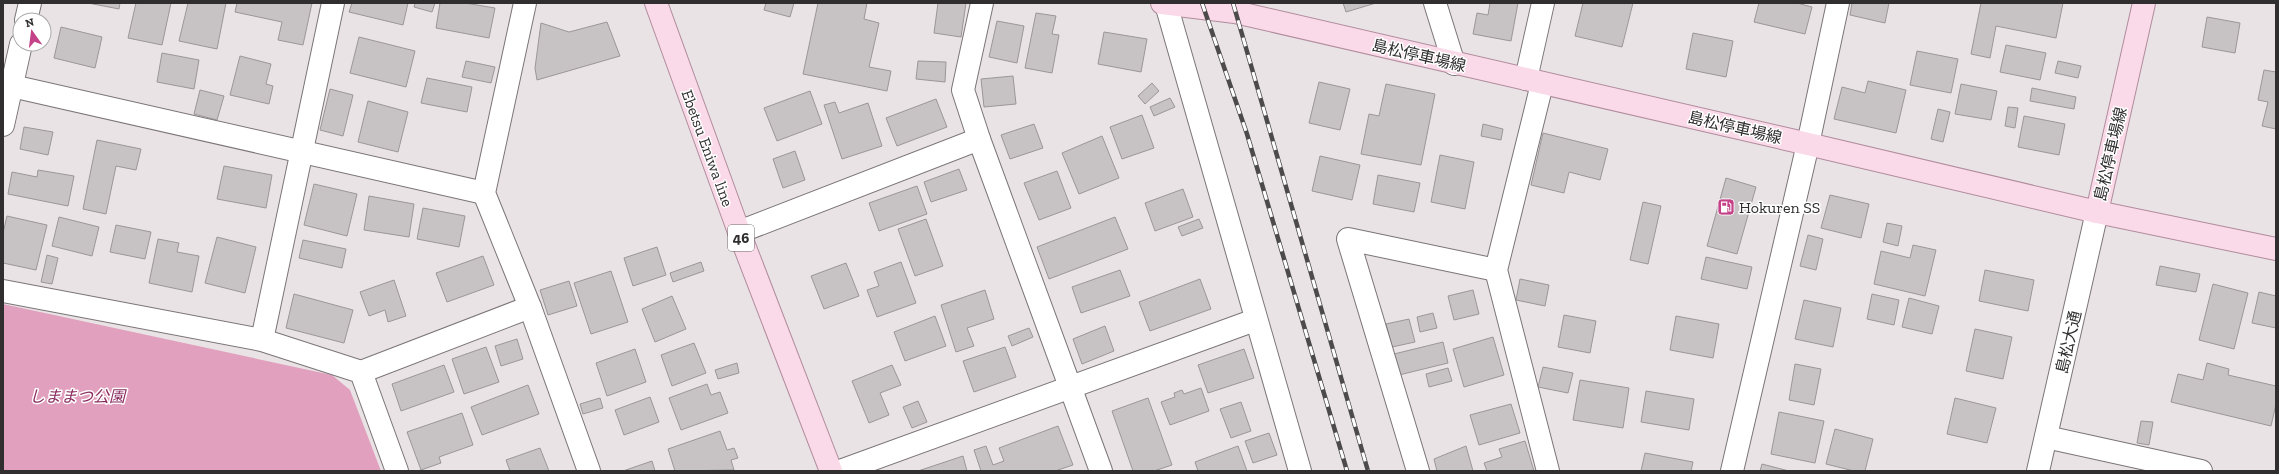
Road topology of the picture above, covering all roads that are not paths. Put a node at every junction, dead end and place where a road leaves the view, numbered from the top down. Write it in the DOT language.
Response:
graph roads {
  1 [pos="333,3"];
  2 [pos="525,3"];
  3 [pos="656,3"];
  4 [pos="982,3"];
  5 [pos="1164,3"];
  6 [pos="1435,3"];
  7 [pos="1543,3"];
  8 [pos="1838,3"];
  9 [pos="2144,3"];
  10 [pos="18,52"];
  11 [pos="1454,64"];
  12 [pos="1534,82"];
  13 [pos="7,85"];
  14 [pos="3,125"];
  15 [pos="979,139"];
  16 [pos="1808,144"];
  17 [pos="302,152"];
  18 [pos="484,193"];
  19 [pos="2097,212"];
  20 [pos="739,232"];
  21 [pos="2276,249"];
  22 [pos="1496,270"];
  23 [pos="3,292"];
  24 [pos="530,307"];
  25 [pos="1255,320"];
  26 [pos="262,340"];
  27 [pos="361,372"];
  28 [pos="1070,387"];
  29 [pos="2046,437"];
  30 [pos="397,471"];
  31 [pos="589,471"];
  32 [pos="830,471"];
  33 [pos="840,471"];
  34 [pos="1101,471"];
  35 [pos="1300,471"];
  36 [pos="1418,471"];
  37 [pos="1548,471"];
  38 [pos="1732,471"];
  39 [pos="2038,471"];
  40 [pos="2201,471"];
  1 -- 17 [label="street"];
  2 -- 18 [label="street"];
  3 -- 20 [label="main road, Ebetsu Eniwa line / 46"];
  4 -- 15 [label="street"];
  5 -- 11 [label="main road, 島松停車場線"];
  5 -- 25 [label="street"];
  6 -- 11 [label="street"];
  7 -- 12 [label="street"];
  8 -- 16 [label="street"];
  9 -- 19 [label="main road, 島松停車場線"];
  10 -- 13 [label="street"];
  11 -- 12 [label="main road, 島松停車場線"];
  12 -- 16 [label="main road, 島松停車場線"];
  12 -- 22 [label="street"];
  13 -- 14 [label="street"];
  13 -- 17 [label="street"];
  15 -- 20 [label="street"];
  15 -- 28 [label="street"];
  16 -- 19 [label="main road, 島松停車場線"];
  16 -- 38 [label="street"];
  17 -- 18 [label="street"];
  17 -- 26 [label="street"];
  18 -- 24 [label="street"];
  19 -- 21 [label="main road"];
  19 -- 29 [label="street, 島松大通"];
  20 -- 32 [label="main road, Ebetsu Eniwa line / 46"];
  22 -- 36 [label="street"];
  22 -- 37 [label="street"];
  23 -- 26 [label="street"];
  24 -- 27 [label="street"];
  24 -- 31 [label="street"];
  25 -- 28 [label="street"];
  25 -- 35 [label="street"];
  26 -- 27 [label="street"];
  27 -- 30 [label="street"];
  28 -- 33 [label="street"];
  28 -- 34 [label="street"];
  29 -- 39 [label="street, 島松大通"];
  29 -- 40 [label="street"];
}
